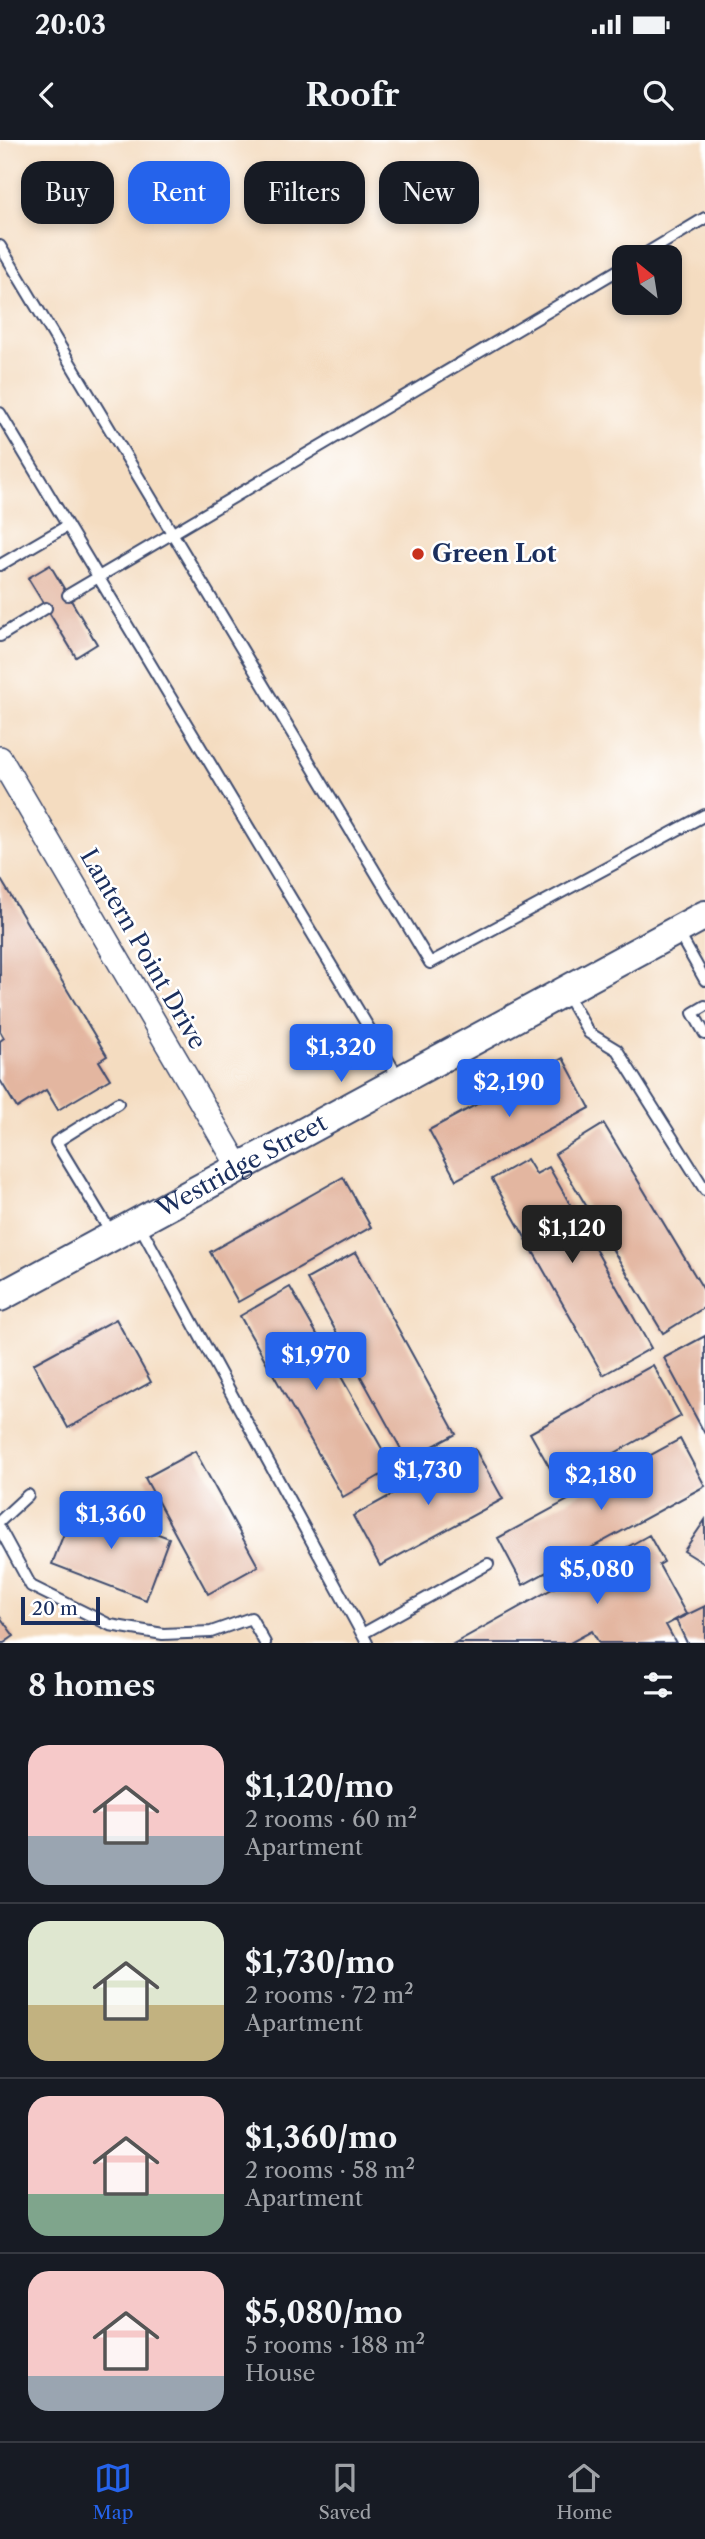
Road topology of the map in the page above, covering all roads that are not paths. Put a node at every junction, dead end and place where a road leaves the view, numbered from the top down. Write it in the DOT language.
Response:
graph roads {
  1 [pos="705,219"];
  2 [pos="661,245"];
  3 [pos="0,246"];
  4 [pos="612,274"];
  5 [pos="0,413"];
  6 [pos="67,526"];
  7 [pos="173,534"];
  8 [pos="0,565"];
  9 [pos="98,578"];
  10 [pos="68,595"];
  11 [pos="46,608"];
  12 [pos="0,636"];
  13 [pos="0,758"];
  14 [pos="705,815"];
  15 [pos="705,915"];
  16 [pos="677,930"];
  17 [pos="705,980"];
  18 [pos="564,991"];
  19 [pos="705,1006"];
  20 [pos="705,1034"];
  21 [pos="400,1080"];
  22 [pos="118,1103"];
  23 [pos="239,1167"];
  24 [pos="705,1190"];
  25 [pos="138,1222"];
  26 [pos="113,1236"];
  27 [pos="0,1297"];
  28 [pos="28,1495"];
  29 [pos="0,1521"];
  30 [pos="0,1529"];
  31 [pos="488,1564"];
  32 [pos="365,1638"];
  33 [pos="265,1643"];
  1 -- 2 [label="lane"];
  3 -- 7 [label="lane"];
  4 -- 7 [label="lane"];
  5 -- 6 [label="lane"];
  6 -- 8 [label="lane"];
  6 -- 9 [label="lane"];
  7 -- 9 [label="lane"];
  7 -- 14 [label="lane"];
  9 -- 10 [label="lane"];
  9 -- 21 [label="lane"];
  11 -- 12 [label="lane"];
  13 -- 23 [label="street, Lantern Point Drive"];
  15 -- 16 [label="street, Westridge Street"];
  16 -- 17 [label="lane"];
  16 -- 18 [label="street, Westridge Street"];
  18 -- 21 [label="street, Westridge Street"];
  18 -- 24 [label="lane"];
  19 -- 20 [label="lane"];
  21 -- 23 [label="street, Westridge Street"];
  22 -- 26 [label="lane"];
  23 -- 25 [label="street, Westridge Street"];
  25 -- 26 [label="street, Westridge Street"];
  25 -- 32 [label="lane"];
  26 -- 27 [label="street, Westridge Street"];
  28 -- 29 [label="lane"];
  30 -- 33 [label="lane"];
  31 -- 32 [label="lane"];
}
